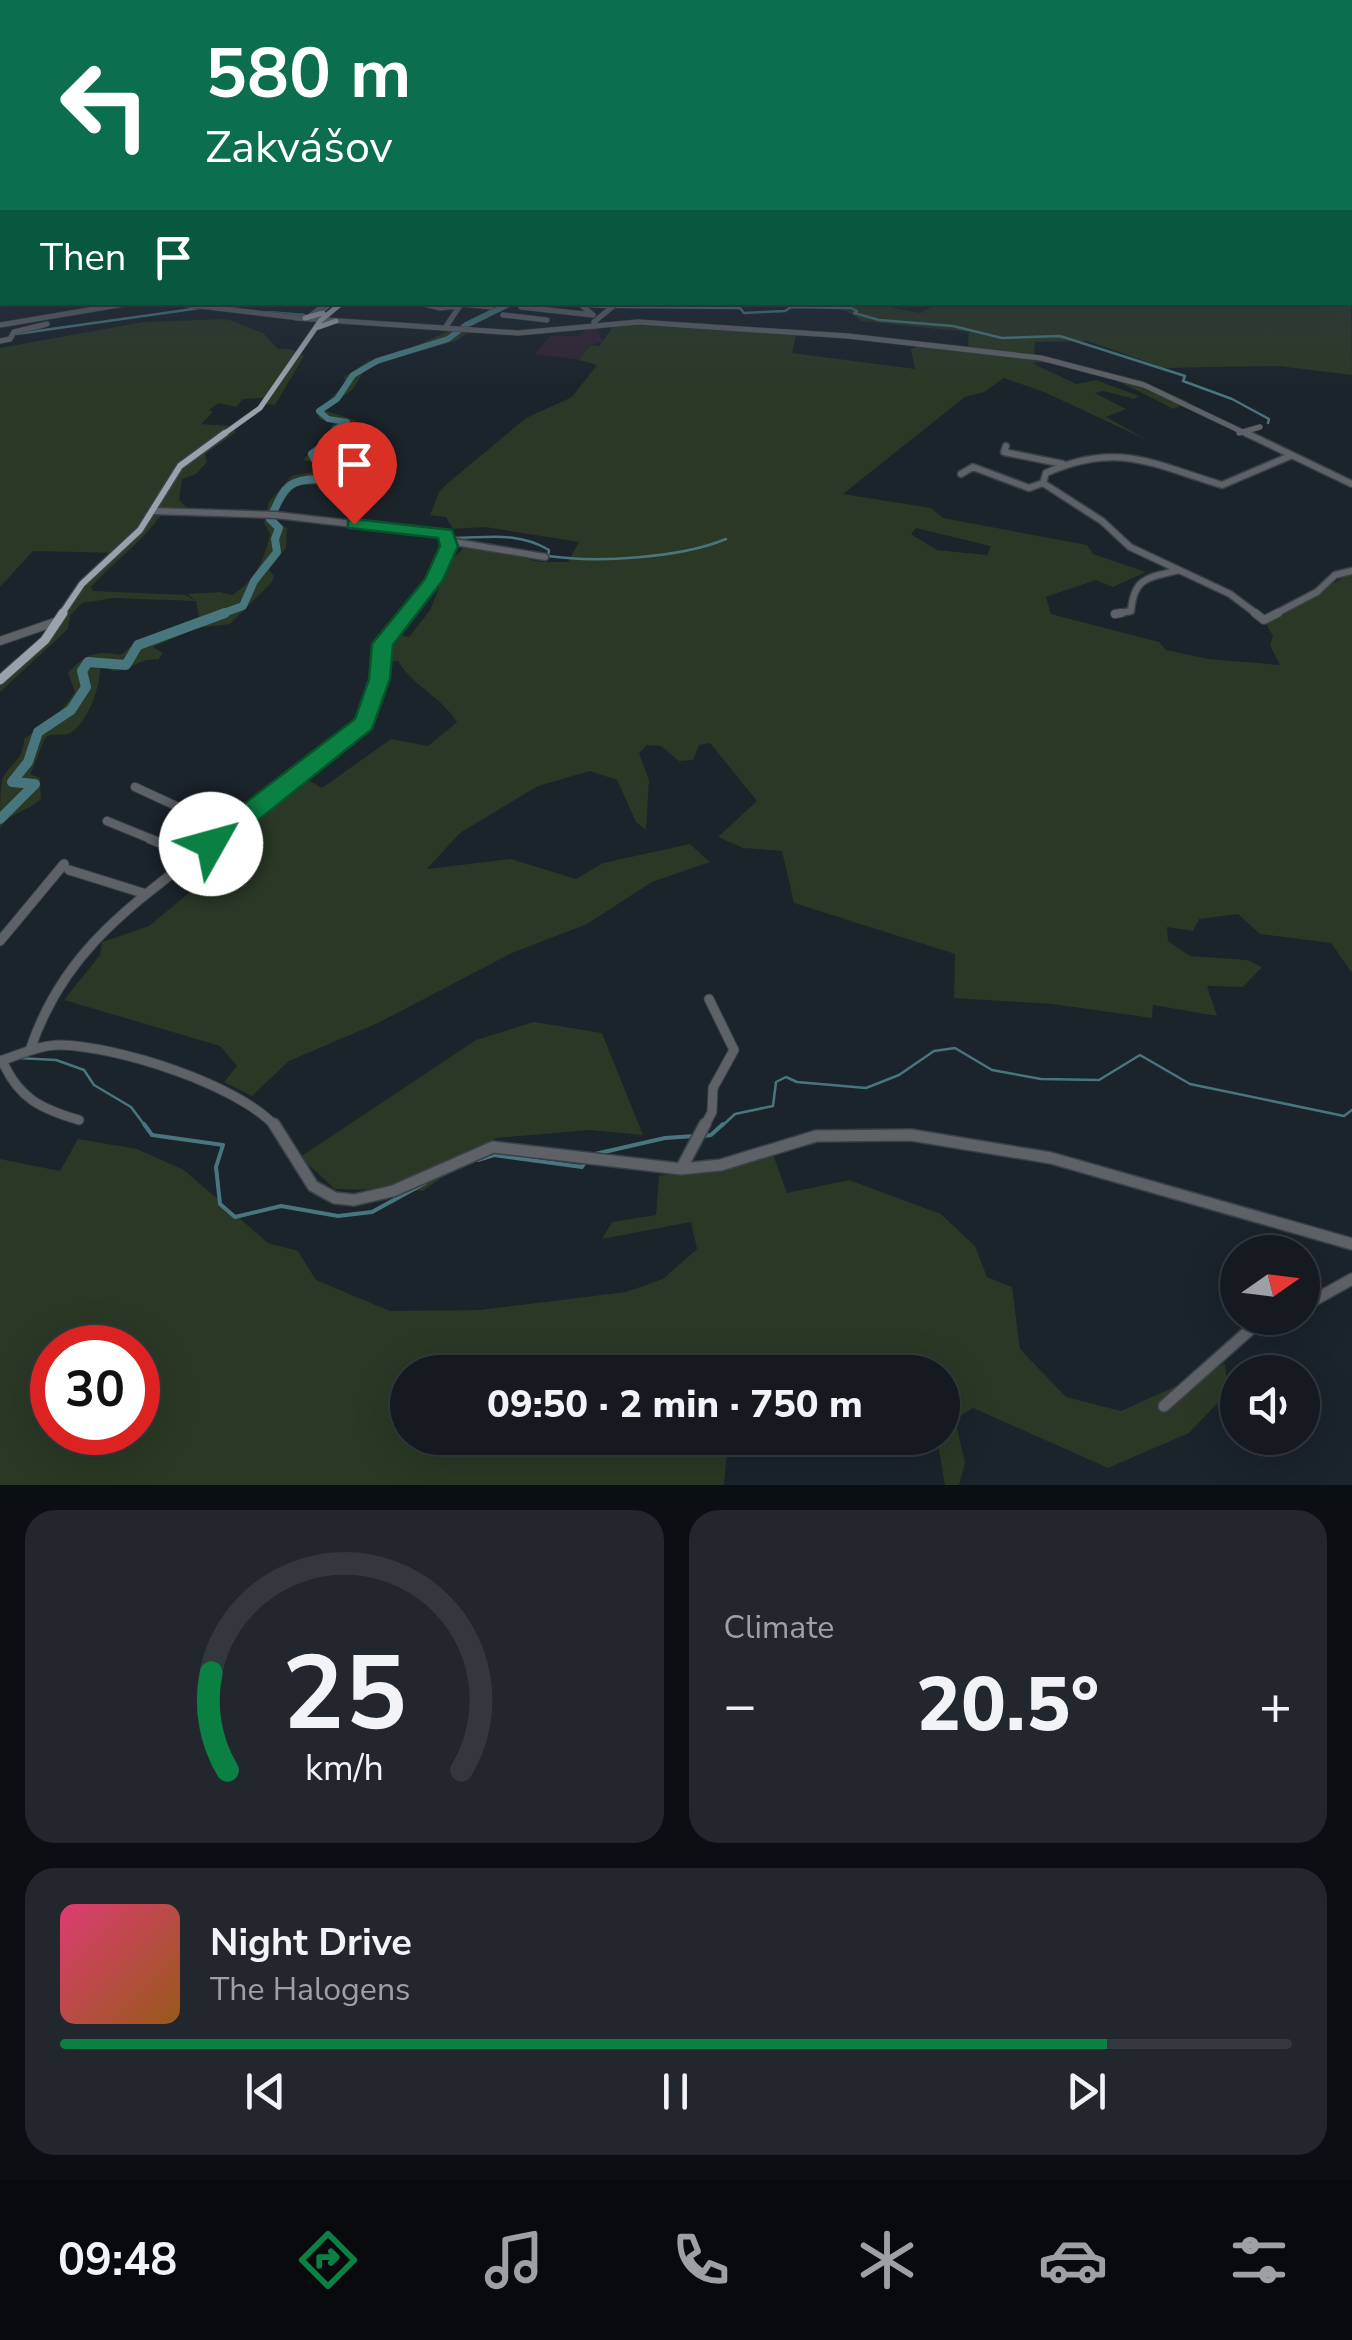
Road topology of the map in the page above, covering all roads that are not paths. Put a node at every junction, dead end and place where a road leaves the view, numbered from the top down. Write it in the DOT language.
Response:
graph roads {
  1 [pos="117,305"];
  2 [pos="324,305"];
  3 [pos="338,305"];
  4 [pos="428,305"];
  5 [pos="456,305"];
  6 [pos="460,305"];
  7 [pos="471,305"];
  8 [pos="543,305"];
  9 [pos="197,306"];
  10 [pos="581,306"];
  11 [pos="491,307"];
  12 [pos="521,307"];
  13 [pos="330,310"];
  14 [pos="554,310"];
  15 [pos="608,312"];
  16 [pos="503,315"];
  17 [pos="42,317"];
  18 [pos="296,318"];
  19 [pos="307,318"];
  20 [pos="321,320"];
  21 [pos="547,320"];
  22 [pos="336,321"];
  23 [pos="354,322"];
  24 [pos="0,325"];
  25 [pos="448,328"];
  26 [pos="314,330"];
  27 [pos="540,332"];
  28 [pos="0,341"];
  29 [pos="1260,427"];
  30 [pos="1239,432"];
  31 [pos="1006,446"];
  32 [pos="1290,456"];
  33 [pos="1063,464"];
  34 [pos="961,474"];
  35 [pos="1043,484"];
  36 [pos="1352,484"];
  37 [pos="154,511"];
  38 [pos="449,539"];
  39 [pos="545,557"];
  40 [pos="1180,570"];
  41 [pos="1352,571"];
  42 [pos="1115,614"];
  43 [pos="58,620"];
  44 [pos="0,641"];
  45 [pos="0,680"];
  46 [pos="135,787"];
  47 [pos="107,821"];
  48 [pos="228,830"];
  49 [pos="194,857"];
  50 [pos="146,894"];
  51 [pos="0,941"];
  52 [pos="710,1000"];
  53 [pos="30,1051"];
  54 [pos="1,1060"];
  55 [pos="79,1120"];
  56 [pos="681,1169"];
  57 [pos="1352,1244"];
  58 [pos="1352,1280"];
  59 [pos="1320,1297"];
  60 [pos="1243,1335"];
  61 [pos="1164,1406"];
  1 -- 17 [label="street"];
  2 -- 19 [label="street"];
  3 -- 13 [label="main road"];
  4 -- 5 [label="street"];
  6 -- 25 [label="street"];
  7 -- 11 [label="street"];
  8 -- 12 [label="street"];
  8 -- 14 [label="street"];
  9 -- 18 [label="street"];
  10 -- 14 [label="street"];
  13 -- 19 [label="main road"];
  13 -- 20 [label="main road"];
  14 -- 21 [label="street"];
  15 -- 27 [label="street"];
  15 -- 30 [label="street"];
  16 -- 21 [label="street"];
  17 -- 24 [label="street"];
  17 -- 28 [label="street"];
  18 -- 19 [label="street"];
  18 -- 20 [label="street"];
  19 -- 20 [label="street"];
  20 -- 22 [label="street"];
  20 -- 23 [label="street"];
  20 -- 26 [label="main road"];
  21 -- 27 [label="street"];
  22 -- 23 [label="street"];
  22 -- 26 [label="main road"];
  23 -- 25 [label="street"];
  25 -- 27 [label="street"];
  26 -- 37 [label="main road"];
  29 -- 30 [label="street"];
  30 -- 32 [label="street"];
  31 -- 33 [label="street"];
  32 -- 33 [label="street"];
  32 -- 36 [label="street"];
  33 -- 35 [label="street"];
  34 -- 35 [label="street"];
  35 -- 40 [label="street"];
  37 -- 38 [label="street"];
  37 -- 43 [label="main road"];
  38 -- 39 [label="street"];
  38 -- 48 [label="street"];
  40 -- 41 [label="street"];
  40 -- 42 [label="street"];
  43 -- 44 [label="street"];
  43 -- 45 [label="main road"];
  46 -- 48 [label="street"];
  47 -- 49 [label="street"];
  48 -- 49 [label="street"];
  49 -- 50 [label="street"];
  50 -- 51 [label="street"];
  50 -- 53 [label="street"];
  52 -- 56 [label="street"];
  53 -- 54 [label="street"];
  53 -- 56 [label="street"];
  54 -- 55 [label="street"];
  56 -- 57 [label="street"];
  58 -- 59 [label="street"];
  60 -- 61 [label="street"];
}
